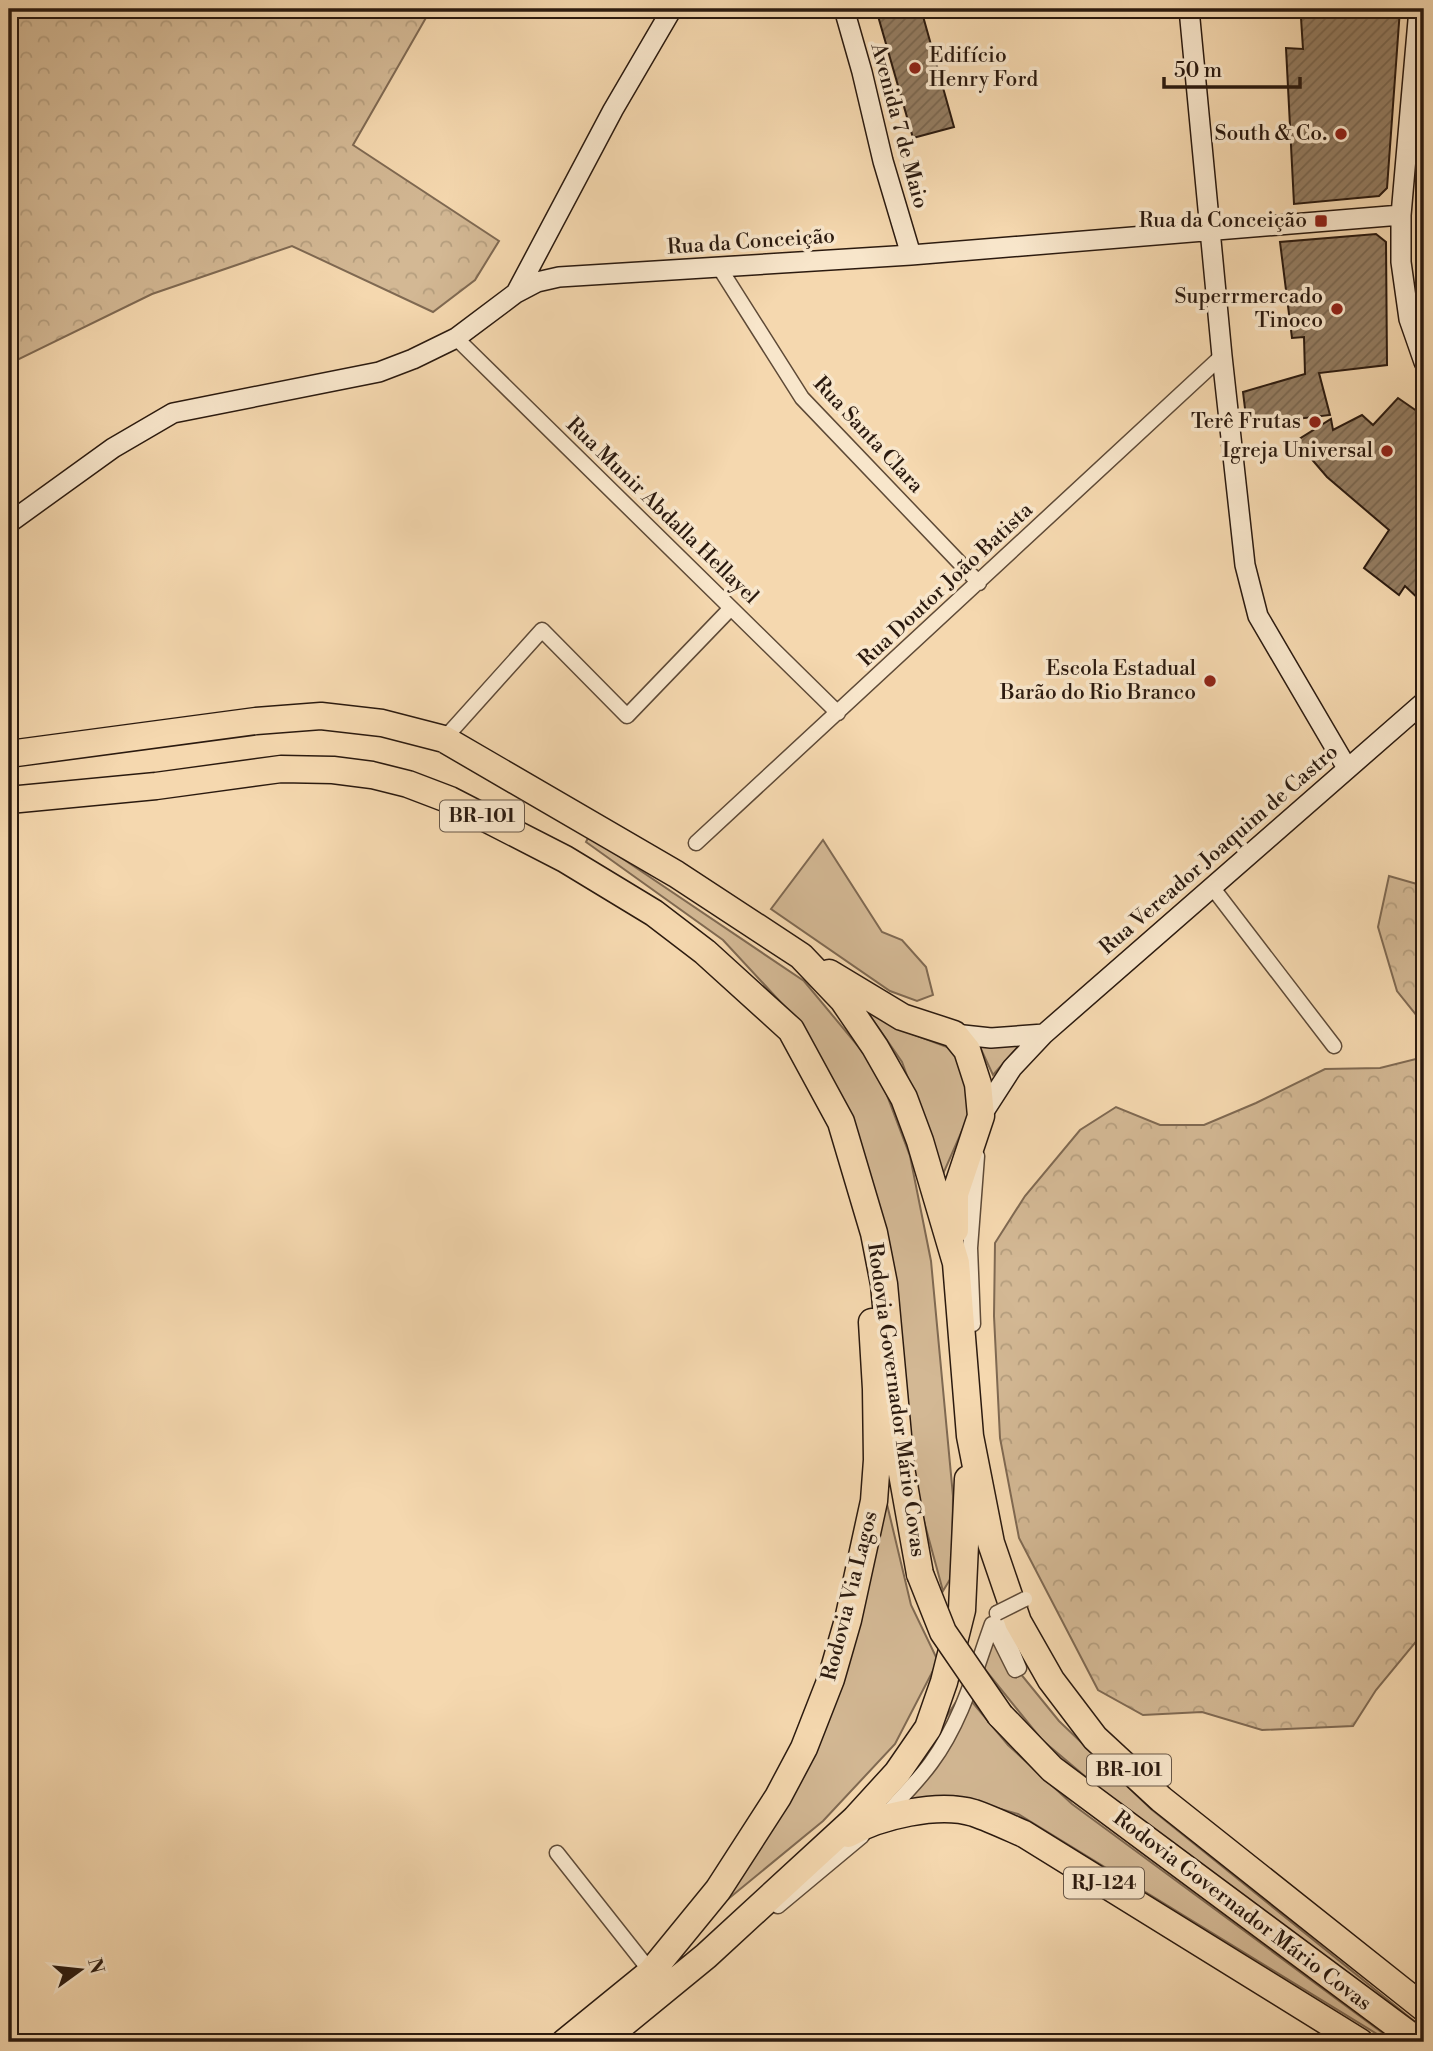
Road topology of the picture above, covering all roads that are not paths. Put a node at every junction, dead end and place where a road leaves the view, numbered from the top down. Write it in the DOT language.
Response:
graph roads {
  1 [pos="672,9"];
  2 [pos="844,9"];
  3 [pos="1189,9"];
  4 [pos="1419,9"];
  5 [pos="1416,135"];
  6 [pos="1401,215"];
  7 [pos="1211,230"];
  8 [pos="543,242"];
  9 [pos="911,255"];
  10 [pos="719,267"];
  11 [pos="559,277"];
  12 [pos="516,293"];
  13 [pos="456,338"];
  14 [pos="1222,356"];
  15 [pos="1424,362"];
  16 [pos="9,523"];
  17 [pos="979,583"];
  18 [pos="731,608"];
  19 [pos="1424,702"];
  20 [pos="838,713"];
  21 [pos="444,739"];
  22 [pos="9,752"];
  23 [pos="1347,768"];
  24 [pos="9,800"];
  25 [pos="696,843"];
  26 [pos="1212,887"];
  27 [pos="801,956"];
  28 [pos="954,1034"];
  29 [pos="1044,1034"];
  30 [pos="1334,1046"];
  31 [pos="981,1116"];
  32 [pos="860,1185"];
  33 [pos="956,1263"];
  34 [pos="970,1436"];
  35 [pos="884,1818"];
  36 [pos="828,1845"];
  37 [pos="557,1853"];
  38 [pos="651,1972"];
  39 [pos="1424,2008"];
  40 [pos="565,2042"];
  41 [pos="601,2042"];
  42 [pos="615,2042"];
  43 [pos="1360,2042"];
  44 [pos="1419,2042"];
  1 -- 8 [label="main road"];
  2 -- 9 [label="main road, Avenida 7 de Maio"];
  3 -- 7 [label="main road"];
  4 -- 5 [label="main road"];
  5 -- 6 [label="main road"];
  6 -- 7 [label="main road, Rua da Conceição"];
  6 -- 15 [label="main road"];
  7 -- 9 [label="main road, Rua da Conceição"];
  7 -- 14 [label="main road"];
  8 -- 11 [label="main road"];
  8 -- 12 [label="main road"];
  9 -- 10 [label="main road, Rua da Conceição"];
  10 -- 11 [label="main road, Rua da Conceição"];
  10 -- 17 [label="street, Rua Santa Clara"];
  11 -- 12 [label="main road, Rua da Conceição"];
  12 -- 13 [label="main road, Rua da Conceição"];
  13 -- 16 [label="main road, Rua da Conceição"];
  13 -- 18 [label="street, Rua Munir Abdalla Hellayel"];
  14 -- 17 [label="street, Rua Doutor João Batista"];
  14 -- 23 [label="main road"];
  17 -- 20 [label="street, Rua Doutor João Batista"];
  18 -- 20 [label="street, Rua Munir Abdalla Hellayel"];
  18 -- 21 [label="street"];
  19 -- 23 [label="main road, Rua Vereador Joaquim de Castro"];
  20 -- 25 [label="street, Rua Doutor João Batista"];
  21 -- 22 [label="highway, Rodovia Governador Mário Covas / BR-101"];
  21 -- 27 [label="highway, Rodovia Governador Mário Covas / BR-101"];
  23 -- 26 [label="main road, Rua Vereador Joaquim de Castro"];
  24 -- 32 [label="highway, Rodovia Governador Mário Covas / BR-101"];
  26 -- 29 [label="main road, Rua Vereador Joaquim de Castro"];
  26 -- 30 [label="street"];
  27 -- 28 [label="highway"];
  27 -- 33 [label="highway, Rodovia Governador Mário Covas / BR-101"];
  28 -- 29 [label="main road"];
  28 -- 31 [label="highway"];
  29 -- 31 [label="main road, Rua Vereador Joaquim de Castro"];
  31 -- 33 [label="highway"];
  31 -- 35 [label="street, bridge"];
  32 -- 38 [label="highway, Rodovia Via Lagos"];
  32 -- 44 [label="highway, Rodovia Governador Mário Covas / BR-101, bridge"];
  33 -- 34 [label="highway, Rodovia Governador Mário Covas / BR-101"];
  34 -- 36 [label="highway, RJ-124"];
  34 -- 39 [label="highway, Rodovia Governador Mário Covas / BR-101"];
  35 -- 36 [label="highway, RJ-124"];
  35 -- 42 [label="street"];
  35 -- 43 [label="highway, RJ-124"];
  36 -- 41 [label="highway, RJ-124"];
  37 -- 38 [label="street"];
  38 -- 40 [label="highway, Rodovia Via Lagos"];
}
